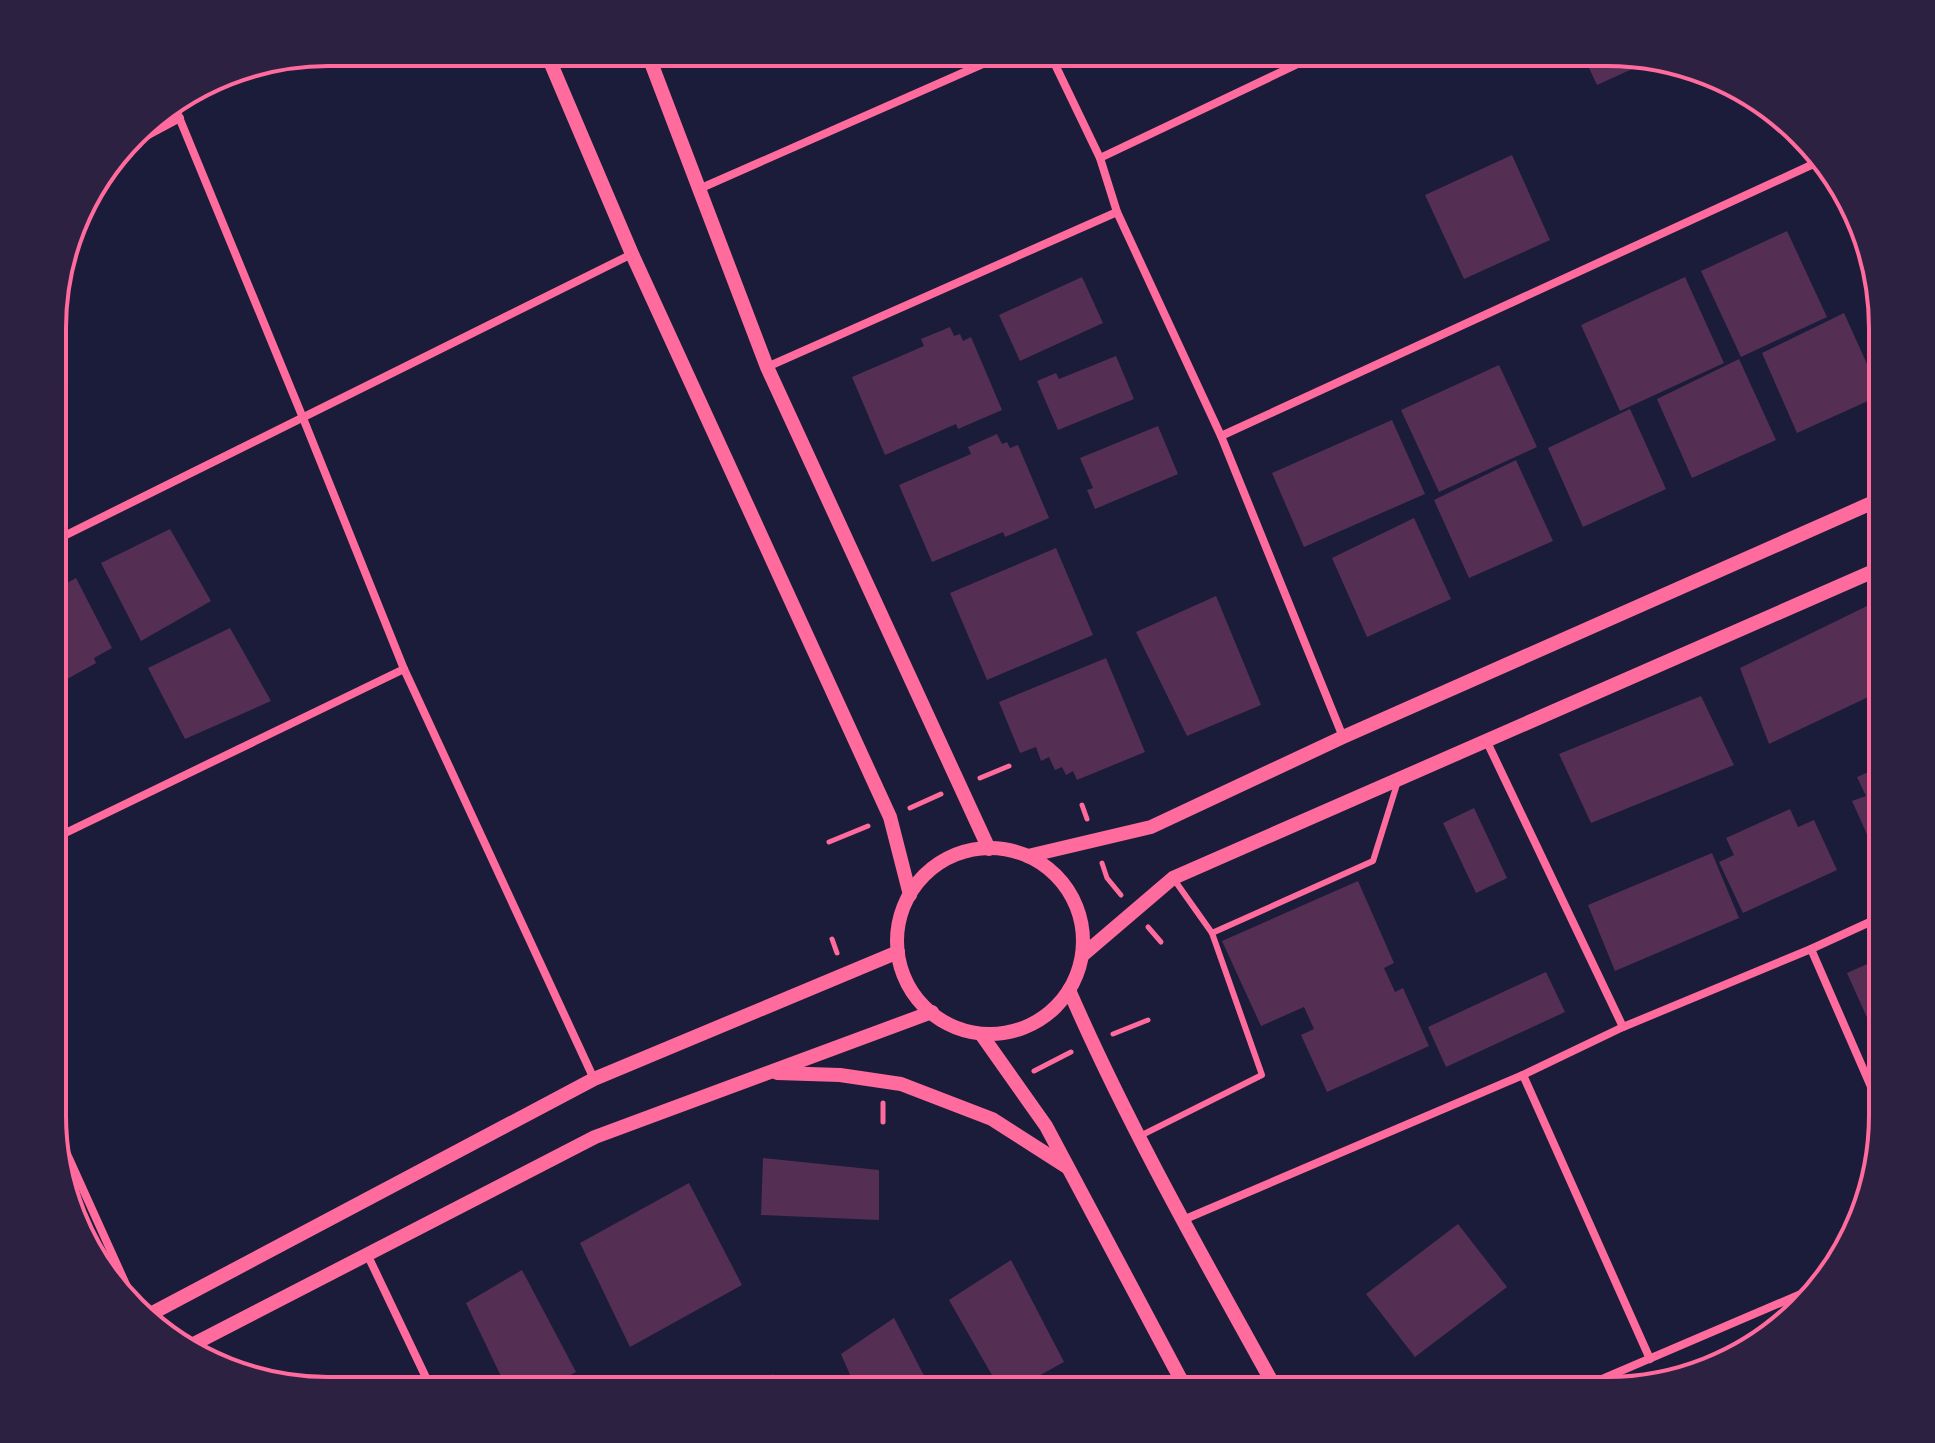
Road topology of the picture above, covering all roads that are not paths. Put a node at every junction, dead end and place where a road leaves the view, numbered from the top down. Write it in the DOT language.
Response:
graph roads {
  1 [pos="552,66"];
  2 [pos="652,66"];
  3 [pos="977,67"];
  4 [pos="1056,67"];
  5 [pos="1292,67"];
  6 [pos="178,114"];
  7 [pos="180,118"];
  8 [pos="154,132"];
  9 [pos="1100,158"];
  10 [pos="1811,165"];
  11 [pos="699,189"];
  12 [pos="1117,212"];
  13 [pos="632,254"];
  14 [pos="767,367"];
  15 [pos="303,418"];
  16 [pos="1221,436"];
  17 [pos="1868,505"];
  18 [pos="66,535"];
  19 [pos="1868,574"];
  20 [pos="404,669"];
  21 [pos="1343,737"];
  22 [pos="1487,742"];
  23 [pos="1399,779"];
  24 [pos="67,832"];
  25 [pos="989,849"];
  26 [pos="1028,856"];
  27 [pos="1173,878"];
  28 [pos="910,895"];
  29 [pos="1868,923"];
  30 [pos="1212,933"];
  31 [pos="1811,949"];
  32 [pos="898,952"];
  33 [pos="1084,954"];
  34 [pos="1069,990"];
  35 [pos="932,1012"];
  36 [pos="1623,1027"];
  37 [pos="981,1034"];
  38 [pos="768,1073"];
  39 [pos="1523,1075"];
  40 [pos="594,1079"];
  41 [pos="1868,1080"];
  42 [pos="1140,1136"];
  43 [pos="70,1162"];
  44 [pos="1068,1168"];
  45 [pos="1183,1220"];
  46 [pos="368,1256"];
  47 [pos="123,1277"];
  48 [pos="1795,1297"];
  49 [pos="156,1311"];
  50 [pos="198,1342"];
  51 [pos="1650,1359"];
  52 [pos="425,1376"];
  53 [pos="1179,1377"];
  54 [pos="1269,1377"];
  55 [pos="1607,1377"];
  1 -- 13 [label="street"];
  2 -- 11 [label="street"];
  3 -- 11 [label="street"];
  4 -- 9 [label="street"];
  5 -- 9 [label="street"];
  6 -- 7 [label="street"];
  7 -- 8 [label="street"];
  7 -- 15 [label="street"];
  9 -- 12 [label="street"];
  10 -- 16 [label="street"];
  11 -- 14 [label="street"];
  12 -- 14 [label="street"];
  12 -- 16 [label="street"];
  13 -- 15 [label="street"];
  13 -- 28 [label="street"];
  14 -- 25 [label="street"];
  15 -- 18 [label="street"];
  15 -- 20 [label="street"];
  16 -- 21 [label="street"];
  17 -- 21 [label="street"];
  19 -- 22 [label="street"];
  20 -- 24 [label="street"];
  20 -- 40 [label="street"];
  21 -- 26 [label="street"];
  22 -- 23 [label="street"];
  22 -- 36 [label="street"];
  23 -- 27 [label="street"];
  23 -- 30 [label="lane"];
  25 -- 26 [label="street"];
  25 -- 28 [label="street"];
  26 -- 33 [label="street"];
  27 -- 30 [label="lane"];
  27 -- 33 [label="street"];
  28 -- 32 [label="street"];
  29 -- 31 [label="street"];
  30 -- 42 [label="lane"];
  31 -- 36 [label="street"];
  31 -- 41 [label="street"];
  32 -- 35 [label="street"];
  32 -- 40 [label="street"];
  33 -- 34 [label="street"];
  34 -- 37 [label="street"];
  34 -- 42 [label="street"];
  35 -- 37 [label="street"];
  35 -- 38 [label="street"];
  36 -- 39 [label="street"];
  37 -- 44 [label="street"];
  38 -- 44 [label="street"];
  38 -- 46 [label="street"];
  39 -- 45 [label="street"];
  39 -- 51 [label="street"];
  40 -- 49 [label="street"];
  42 -- 45 [label="street"];
  43 -- 47 [label="street"];
  44 -- 53 [label="street"];
  45 -- 54 [label="street"];
  46 -- 50 [label="street"];
  46 -- 52 [label="street"];
  48 -- 51 [label="street"];
  51 -- 55 [label="street"];
}
